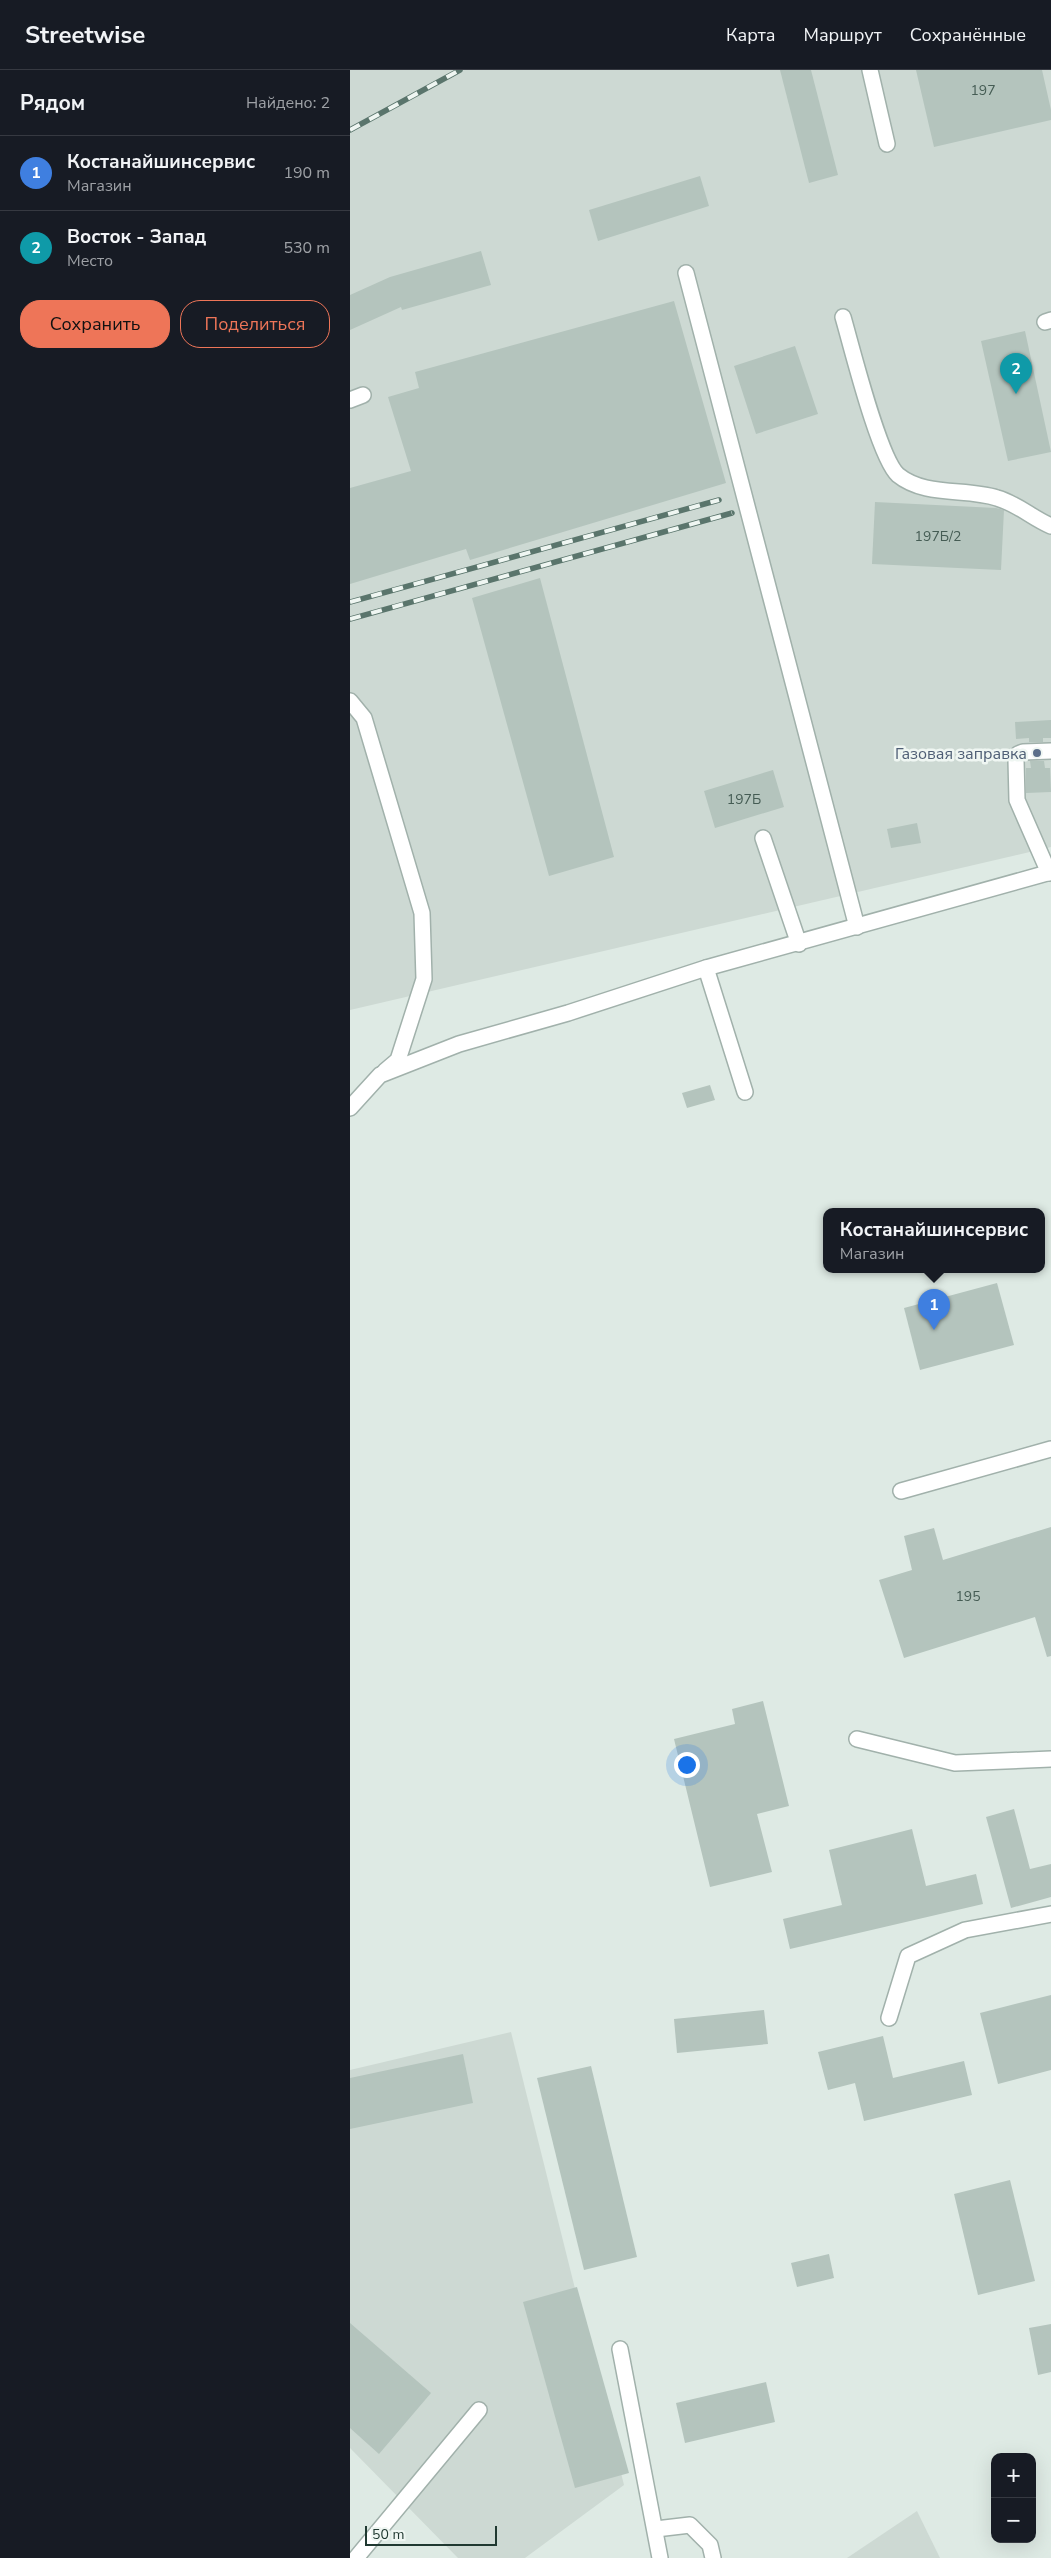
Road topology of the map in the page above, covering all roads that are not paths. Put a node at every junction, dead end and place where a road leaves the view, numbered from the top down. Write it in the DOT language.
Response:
graph roads {
  1 [pos="870,70"];
  2 [pos="887,144"];
  3 [pos="686,273"];
  4 [pos="843,317"];
  5 [pos="1051,526"];
  6 [pos="350,701"];
  7 [pos="1051,751"];
  8 [pos="763,838"];
  9 [pos="1050,872"];
  10 [pos="858,927"];
  11 [pos="799,944"];
  12 [pos="706,968"];
  13 [pos="380,1075"];
  14 [pos="745,1092"];
  15 [pos="350,1108"];
  16 [pos="1051,1449"];
  17 [pos="901,1491"];
  18 [pos="856,1739"];
  19 [pos="1051,1759"];
  20 [pos="1051,1914"];
  21 [pos="889,2018"];
  22 [pos="620,2349"];
  23 [pos="479,2410"];
  24 [pos="656,2529"];
  25 [pos="356,2558"];
  26 [pos="660,2558"];
  27 [pos="713,2558"];
  1 -- 2 [label="street"];
  3 -- 10 [label="street"];
  4 -- 5 [label="street"];
  6 -- 13 [label="street"];
  7 -- 9 [label="street"];
  8 -- 11 [label="street"];
  9 -- 10 [label="street"];
  10 -- 11 [label="street"];
  11 -- 12 [label="street"];
  12 -- 13 [label="street"];
  12 -- 14 [label="street"];
  13 -- 15 [label="street"];
  16 -- 17 [label="street"];
  18 -- 19 [label="street"];
  20 -- 21 [label="street"];
  22 -- 24 [label="street"];
  23 -- 25 [label="street"];
  24 -- 26 [label="street"];
  24 -- 27 [label="street"];
}
